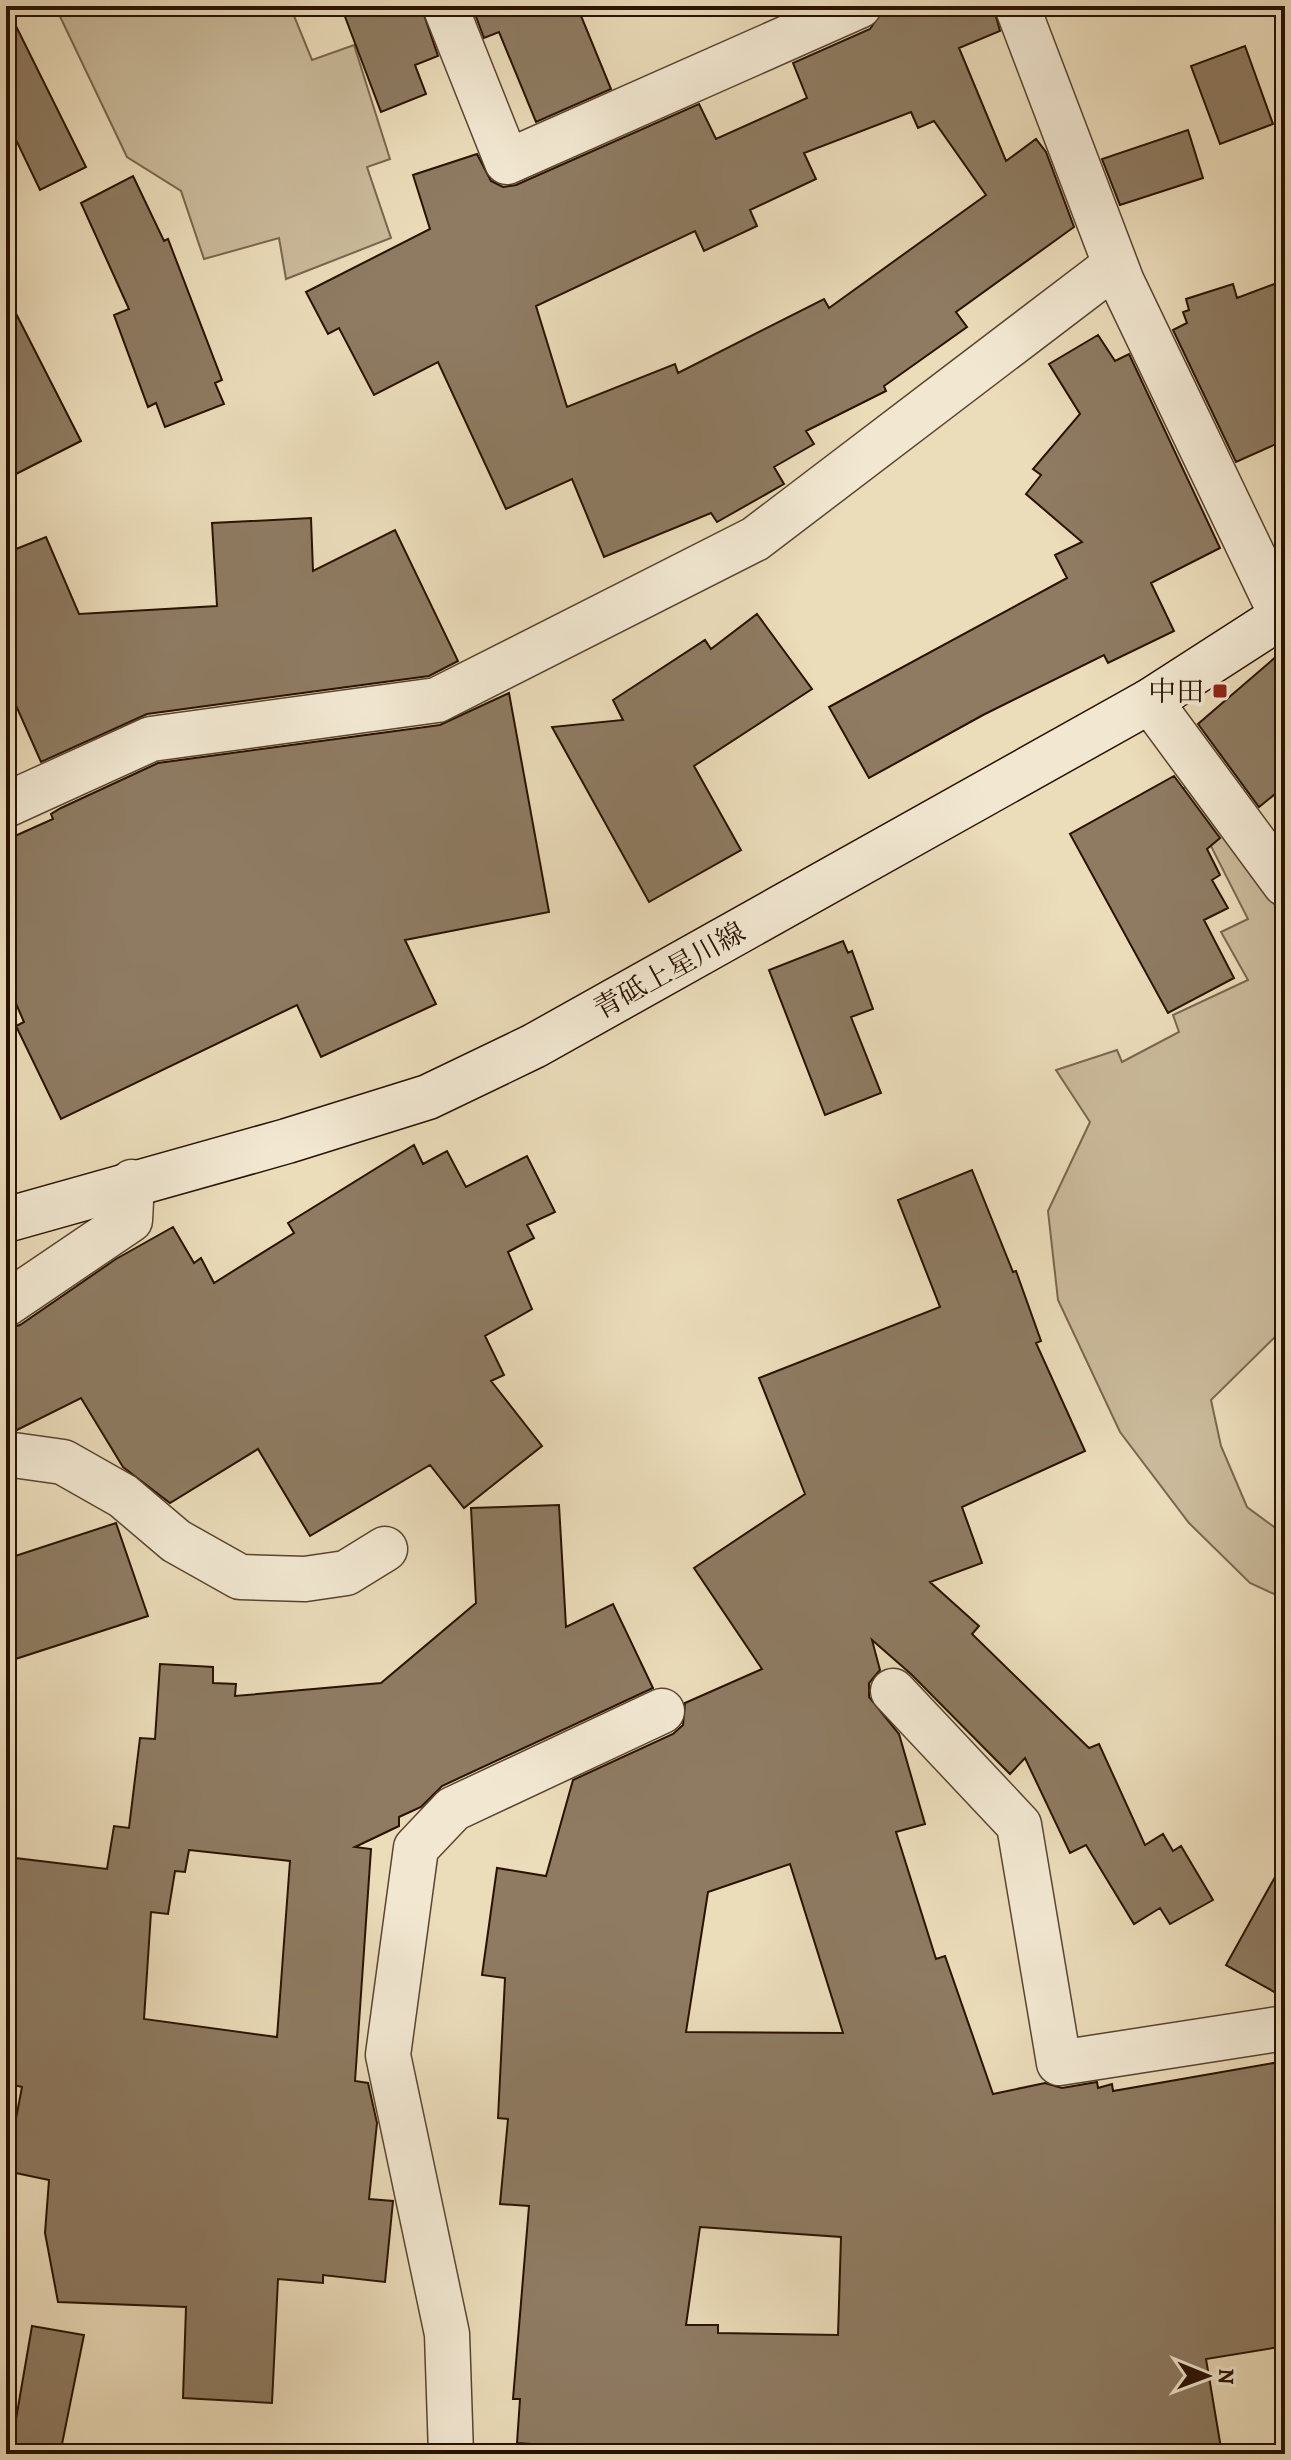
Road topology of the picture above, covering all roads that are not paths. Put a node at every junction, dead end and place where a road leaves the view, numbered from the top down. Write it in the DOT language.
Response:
graph roads {
  1 [pos="445,6"];
  2 [pos="859,6"];
  3 [pos="1017,6"];
  4 [pos="1115,265"];
  5 [pos="1284,615"];
  6 [pos="1150,701"];
  7 [pos="6,805"];
  8 [pos="1285,884"];
  9 [pos="132,1182"];
  10 [pos="6,1220"];
  11 [pos="6,1304"];
  12 [pos="6,1454"];
  13 [pos="385,1549"];
  14 [pos="893,1691"];
  15 [pos="662,1711"];
  16 [pos="1285,2028"];
  17 [pos="451,2454"];
  1 -- 2 [label="street"];
  3 -- 4 [label="street"];
  4 -- 5 [label="street"];
  4 -- 7 [label="street"];
  5 -- 6 [label="street, 青砥上星川線"];
  6 -- 8 [label="street"];
  6 -- 9 [label="street, 青砥上星川線"];
  9 -- 10 [label="street, 青砥上星川線"];
  9 -- 11 [label="street"];
  12 -- 13 [label="street"];
  14 -- 16 [label="street"];
  15 -- 17 [label="street"];
}
